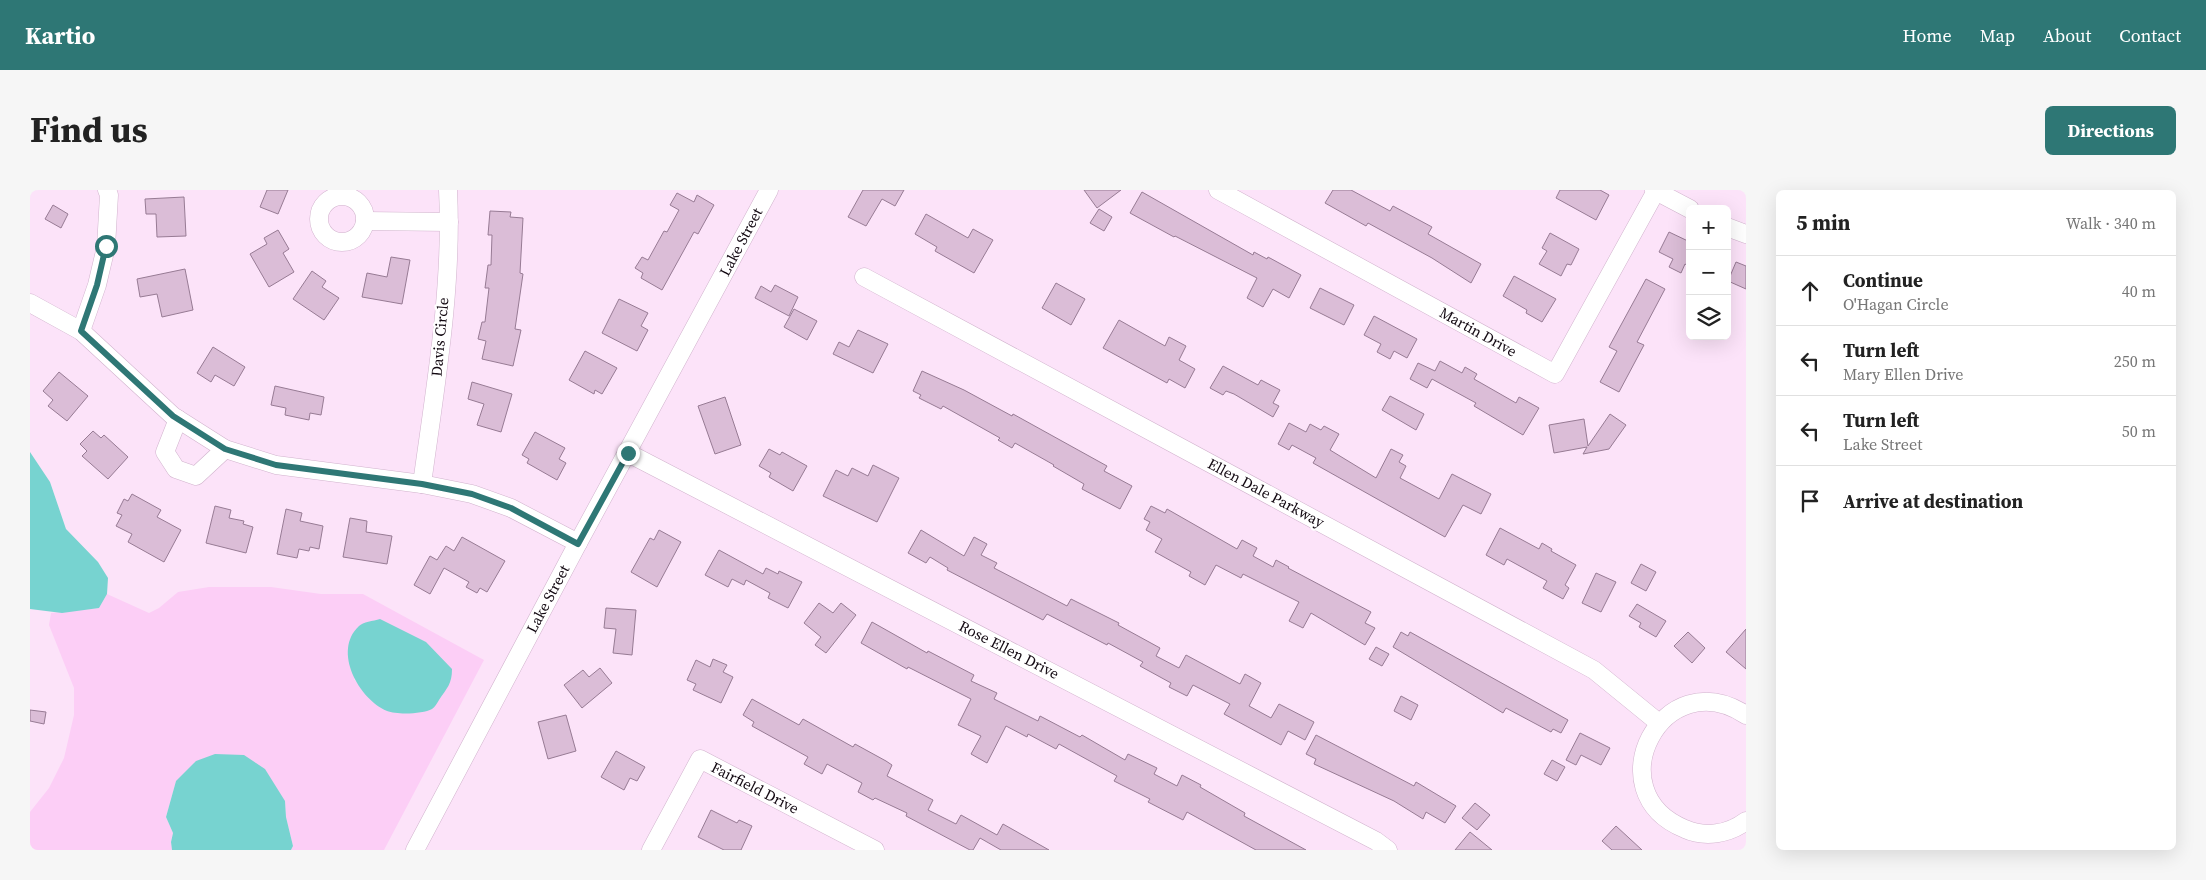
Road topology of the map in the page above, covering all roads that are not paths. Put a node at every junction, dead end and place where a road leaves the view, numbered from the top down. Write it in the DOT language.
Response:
graph roads {
  1 [pos="107,190"];
  2 [pos="448,190"];
  3 [pos="769,190"];
  4 [pos="1218,190"];
  5 [pos="1655,191"];
  6 [pos="1686,207"];
  7 [pos="365,221"];
  8 [pos="449,222"];
  9 [pos="1731,229"];
  10 [pos="1746,234"];
  11 [pos="864,277"];
  12 [pos="30,303"];
  13 [pos="81,331"];
  14 [pos="178,419"];
  15 [pos="225,449"];
  16 [pos="628,453"];
  17 [pos="422,484"];
  18 [pos="578,544"];
  19 [pos="1746,715"];
  20 [pos="1659,723"];
  21 [pos="1746,821"];
  22 [pos="415,850"];
  23 [pos="650,850"];
  24 [pos="875,850"];
  25 [pos="1388,850"];
  1 -- 13 [label="street"];
  2 -- 8 [label="street, Davis Circle"];
  3 -- 16 [label="street, Lake Street"];
  4 -- 5 [label="street, Martin Drive"];
  5 -- 6 [label="street"];
  7 -- 8 [label="street"];
  8 -- 17 [label="street, Davis Circle"];
  9 -- 10 [label="street"];
  11 -- 20 [label="street, Ellen Dale Parkway"];
  12 -- 13 [label="street"];
  13 -- 14 [label="street"];
  14 -- 15 [label="street"];
  14 -- 15 [label="street"];
  15 -- 17 [label="street"];
  16 -- 18 [label="street, Lake Street"];
  16 -- 25 [label="street, Rose Ellen Drive"];
  17 -- 18 [label="street"];
  18 -- 22 [label="street, Lake Street"];
  19 -- 20 [label="street"];
  20 -- 21 [label="street"];
  23 -- 24 [label="street, Fairfield Drive"];
}
